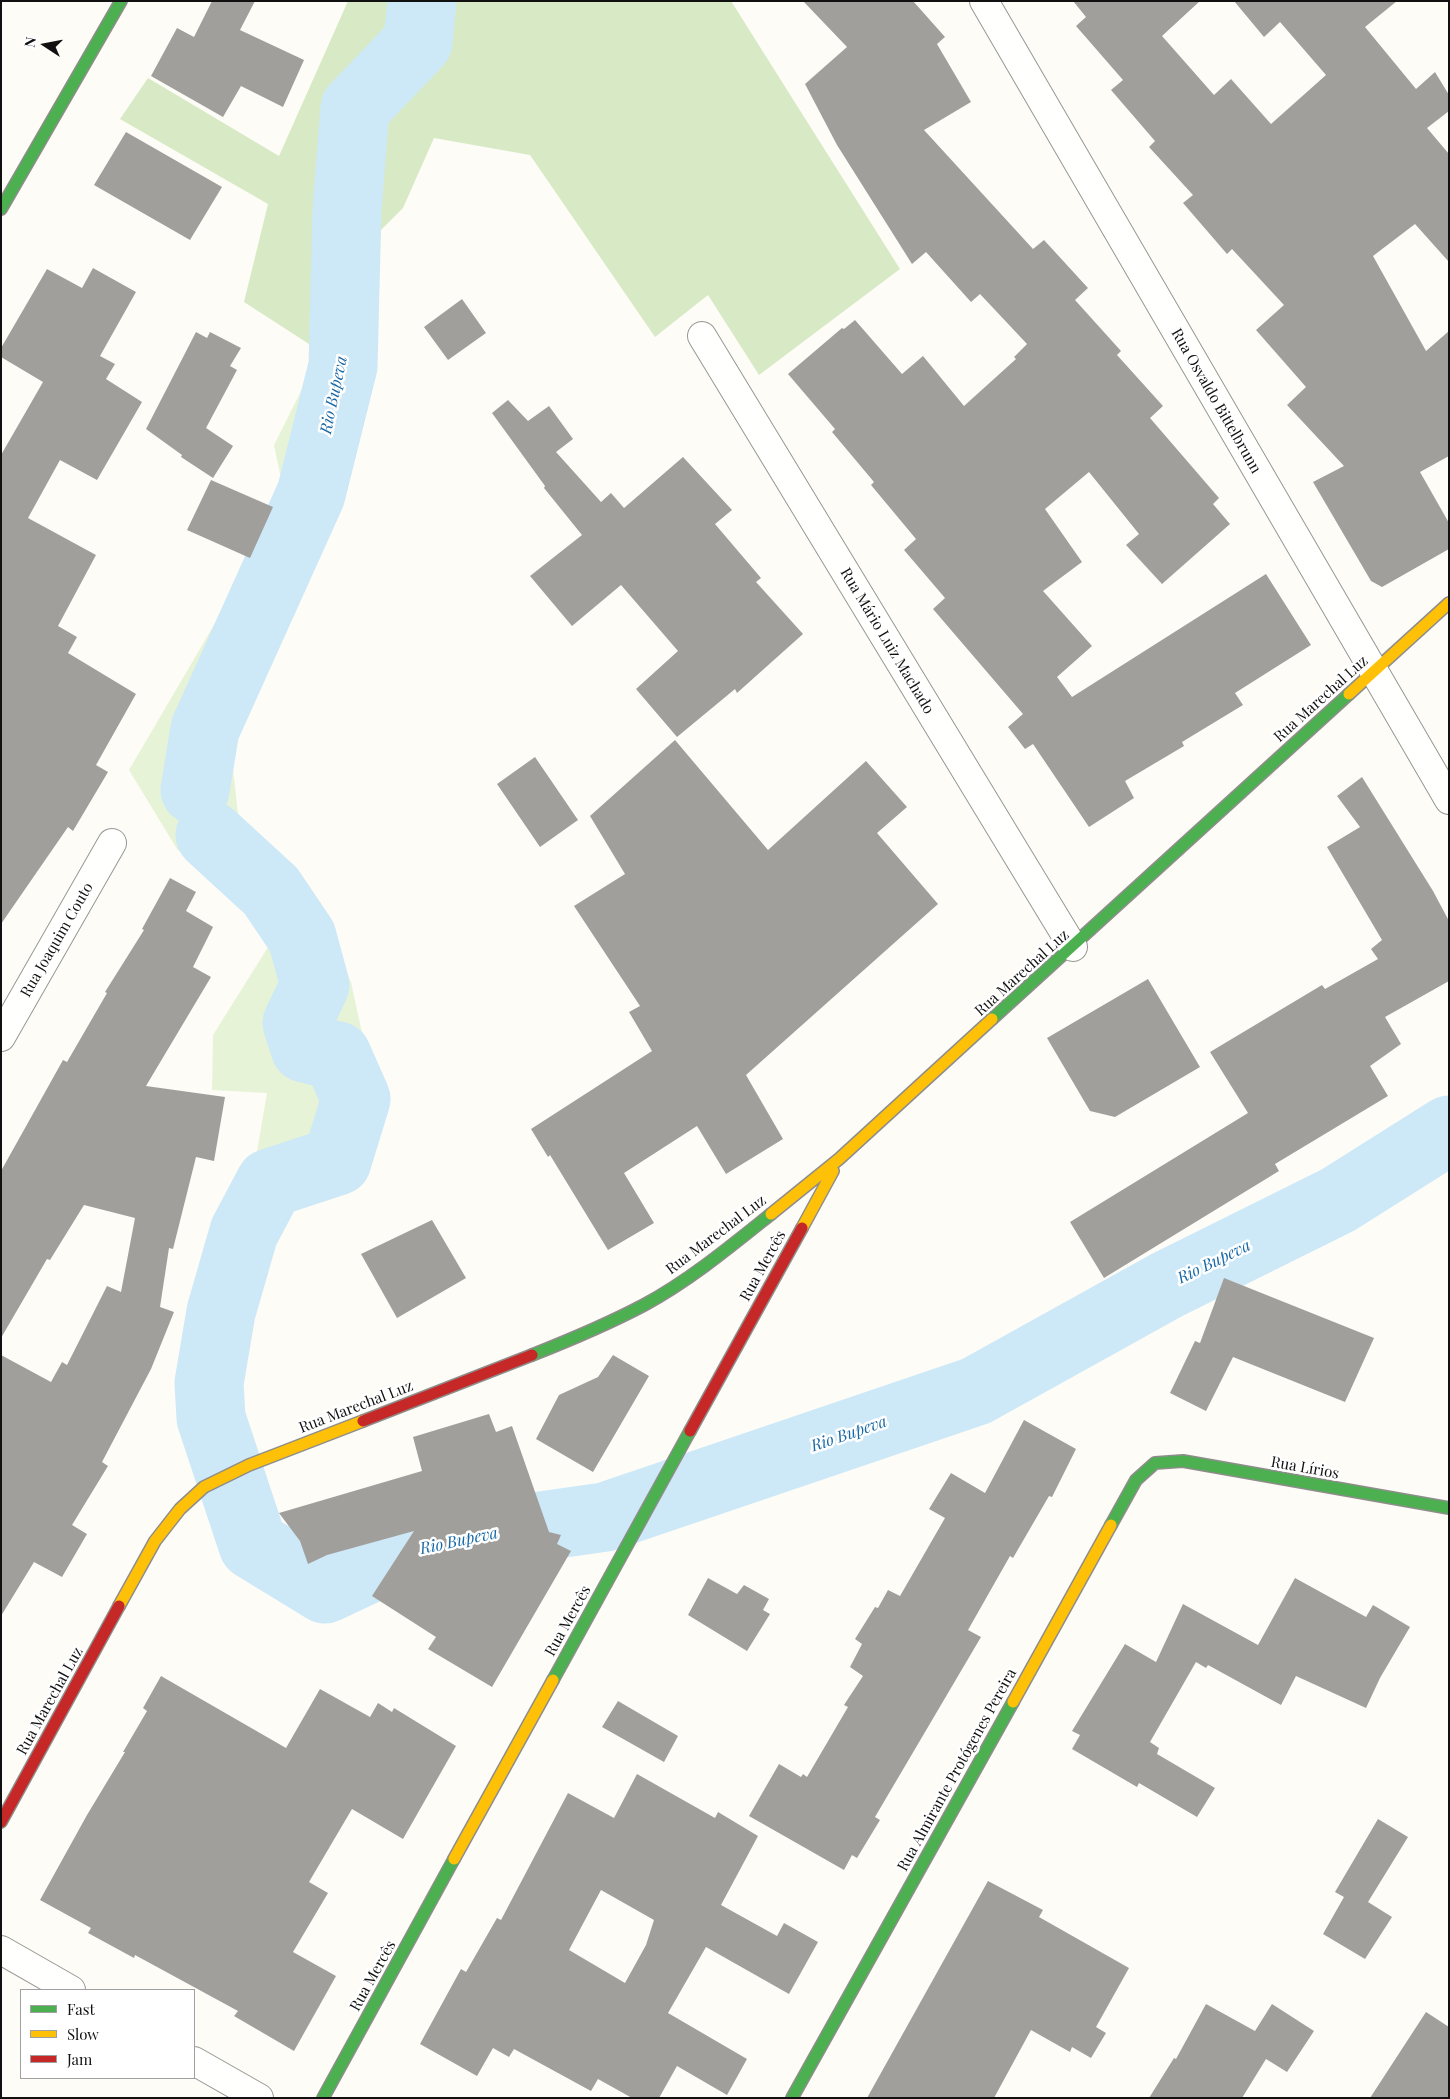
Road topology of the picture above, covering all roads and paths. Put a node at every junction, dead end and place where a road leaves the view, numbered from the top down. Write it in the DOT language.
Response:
graph roads {
  1 [pos="120,1"];
  2 [pos="984,1"];
  3 [pos="1,209"];
  4 [pos="702,336"];
  5 [pos="1449,604"];
  6 [pos="1374,671"];
  7 [pos="1449,800"];
  8 [pos="112,843"];
  9 [pos="1073,947"];
  10 [pos="1,1037"];
  11 [pos="839,1159"];
  12 [pos="1156,1463"];
  13 [pos="1449,1508"];
  14 [pos="1,1822"];
  15 [pos="1,1950"];
  16 [pos="69,1989"];
  17 [pos="195,2062"];
  18 [pos="259,2098"];
  19 [pos="323,2098"];
  20 [pos="792,2098"];
  1 -- 3 [label="main road"];
  2 -- 6 [label="street, Rua Osvaldo Bittelbrunn"];
  4 -- 9 [label="street, Rua Mário Luiz Machado"];
  5 -- 6 [label="main road, Rua Marechal Luz"];
  6 -- 7 [label="street, Rua Osvaldo Bittelbrunn"];
  6 -- 9 [label="main road, Rua Marechal Luz"];
  8 -- 10 [label="street, Rua Joaquim Couto"];
  9 -- 11 [label="main road, Rua Marechal Luz"];
  11 -- 14 [label="main road, Rua Marechal Luz"];
  11 -- 19 [label="main road, Rua Mercês"];
  12 -- 13 [label="main road, Rua Lírios"];
  12 -- 20 [label="main road, Rua Almirante Protógenes Pereira"];
  15 -- 16 [label="street"];
  17 -- 18 [label="street"];
}
